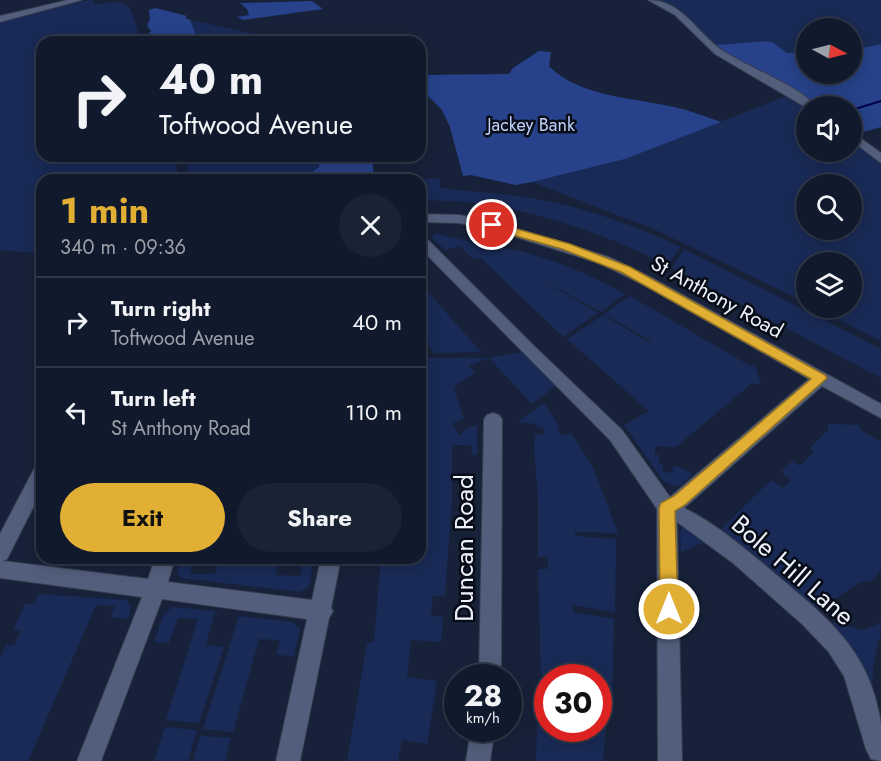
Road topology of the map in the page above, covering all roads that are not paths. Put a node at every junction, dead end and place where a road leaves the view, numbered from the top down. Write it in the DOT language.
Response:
graph roads {
  1 [pos="78,0"];
  2 [pos="652,0"];
  3 [pos="0,19"];
  4 [pos="796,97"];
  5 [pos="862,143"];
  6 [pos="881,159"];
  7 [pos="426,218"];
  8 [pos="426,246"];
  9 [pos="821,378"];
  10 [pos="881,412"];
  11 [pos="493,419"];
  12 [pos="36,484"];
  13 [pos="667,508"];
  14 [pos="0,553"];
  15 [pos="163,564"];
  16 [pos="330,564"];
  17 [pos="0,569"];
  18 [pos="155,590"];
  19 [pos="321,611"];
  20 [pos="490,664"];
  21 [pos="481,742"];
  22 [pos="880,753"];
  23 [pos="89,761"];
  24 [pos="288,761"];
  25 [pos="478,761"];
  26 [pos="670,761"];
  1 -- 3 [label="street"];
  2 -- 4 [label="street"];
  5 -- 6 [label="street"];
  7 -- 9 [label="street, St Anthony Road"];
  8 -- 13 [label="street"];
  9 -- 10 [label="street, St Anthony Road"];
  9 -- 13 [label="street"];
  11 -- 20 [label="street, Duncan Road"];
  12 -- 14 [label="street"];
  13 -- 22 [label="street, Bole Hill Lane"];
  13 -- 26 [label="street"];
  15 -- 18 [label="street"];
  16 -- 19 [label="street"];
  17 -- 18 [label="street"];
  18 -- 19 [label="street"];
  18 -- 23 [label="street"];
  19 -- 24 [label="street"];
  21 -- 25 [label="street"];
}
